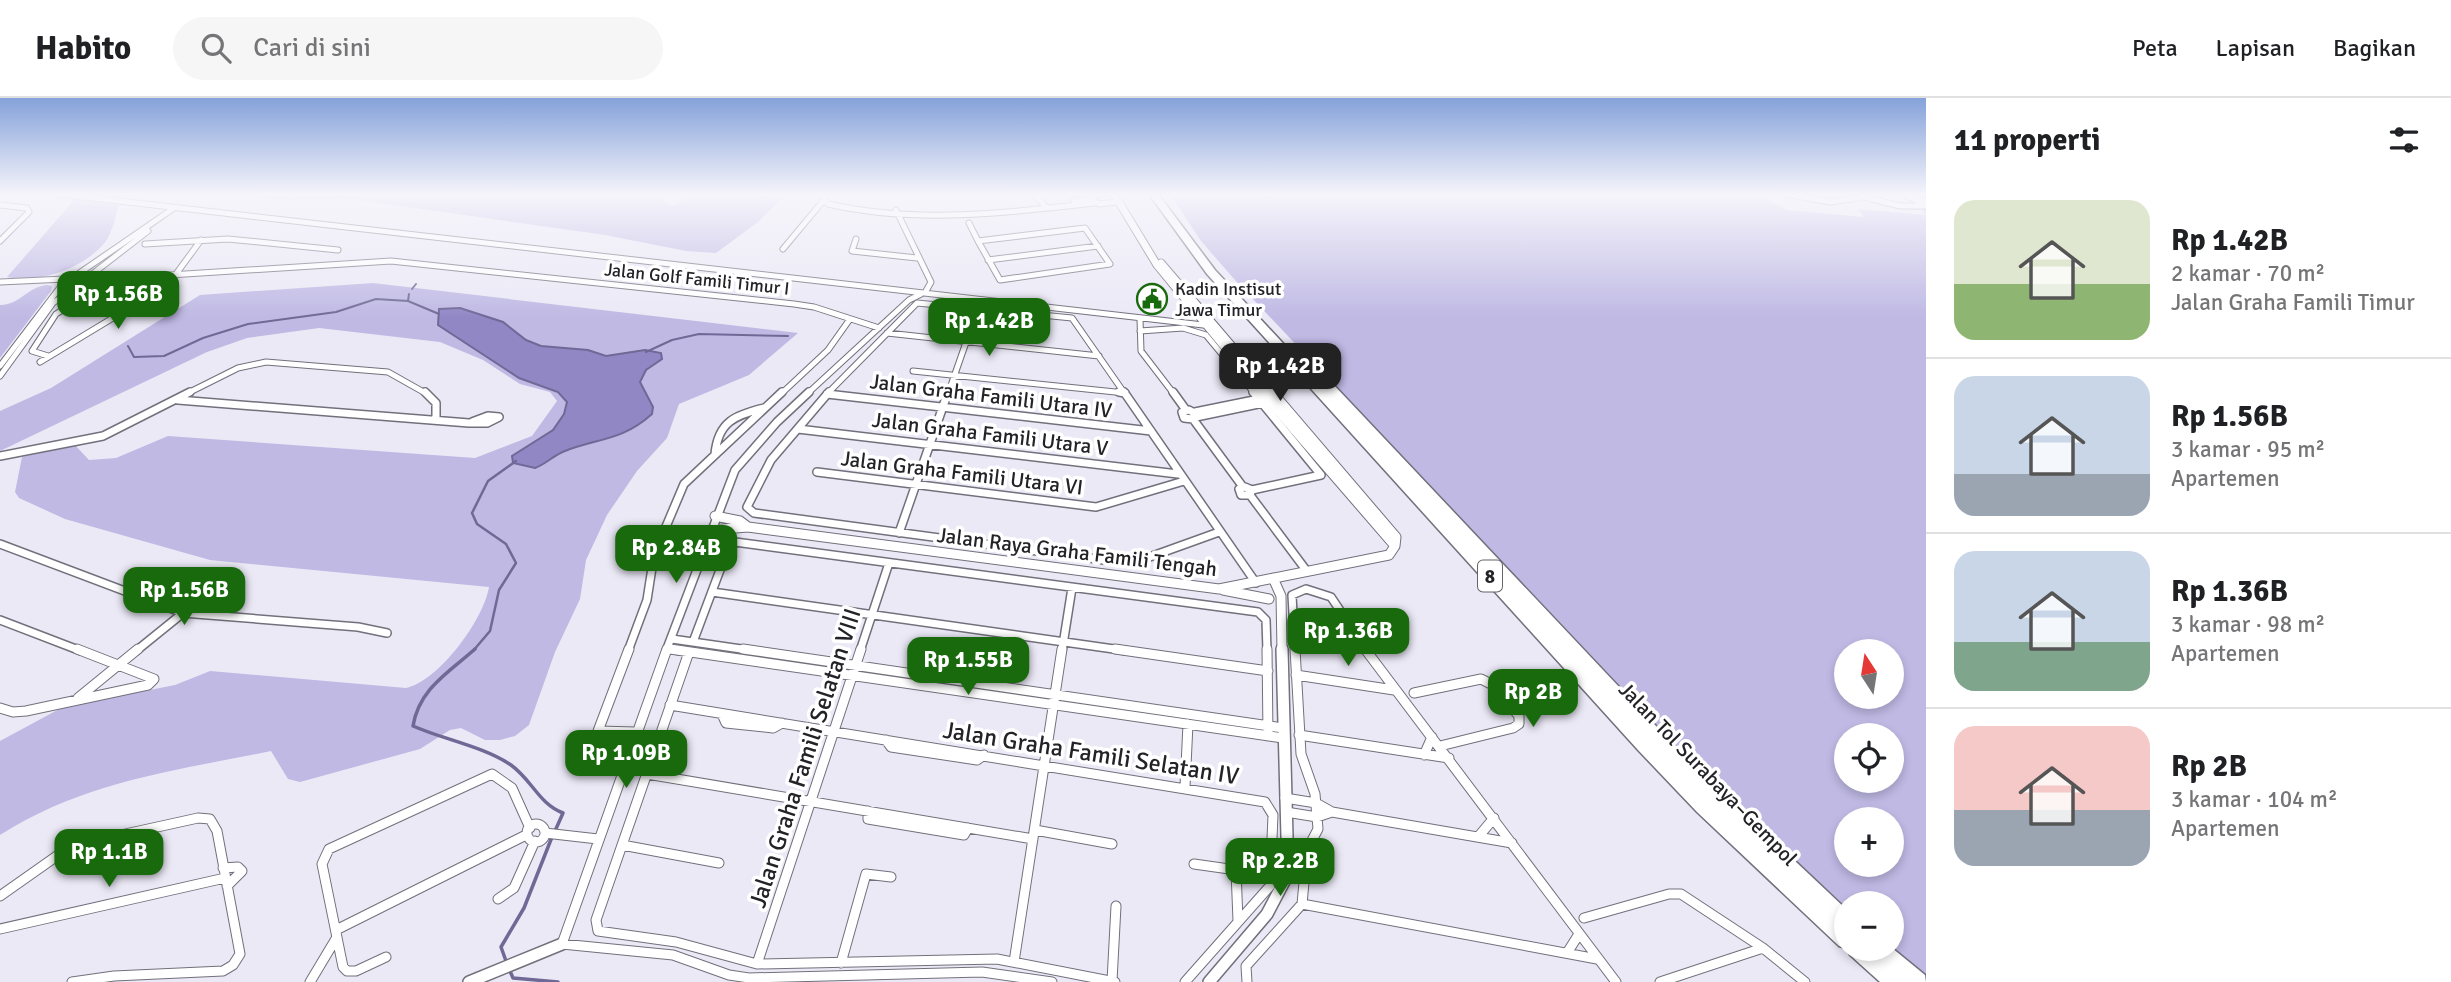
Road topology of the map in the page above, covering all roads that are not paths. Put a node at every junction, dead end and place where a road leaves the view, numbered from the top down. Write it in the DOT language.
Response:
graph roads {
  1 [pos="136,235"];
  2 [pos="143,235"];
  3 [pos="429,235"];
  4 [pos="795,235"];
  5 [pos="907,235"];
  6 [pos="975,235"];
  7 [pos="1025,235"];
  8 [pos="1090,235"];
  9 [pos="1139,235"];
  10 [pos="1184,235"];
  11 [pos="1192,235"];
  12 [pos="856,239"];
  13 [pos="201,240"];
  14 [pos="978,241"];
  15 [pos="145,244"];
  16 [pos="1098,246"];
  17 [pos="783,249"];
  18 [pos="338,250"];
  19 [pos="913,250"];
  20 [pos="900,257"];
  21 [pos="917,258"];
  22 [pos="988,260"];
  23 [pos="1156,261"];
  24 [pos="78,274"];
  25 [pos="177,274"];
  26 [pos="91,277"];
  27 [pos="0,282"];
  28 [pos="62,283"];
  29 [pos="847,284"];
  30 [pos="76,287"];
  31 [pos="96,289"];
  32 [pos="908,296"];
  33 [pos="922,296"];
  34 [pos="978,308"];
  35 [pos="850,319"];
  36 [pos="1140,319"];
  37 [pos="1173,321"];
  38 [pos="1214,323"];
  39 [pos="1203,324"];
  40 [pos="877,329"];
  41 [pos="1140,331"];
  42 [pos="888,334"];
  43 [pos="964,342"];
  44 [pos="49,356"];
  45 [pos="1099,356"];
  46 [pos="40,362"];
  47 [pos="0,366"];
  48 [pos="913,371"];
  49 [pos="953,375"];
  50 [pos="0,376"];
  51 [pos="827,394"];
  52 [pos="1125,394"];
  53 [pos="176,400"];
  54 [pos="1261,401"];
  55 [pos="766,407"];
  56 [pos="942,408"];
  57 [pos="1195,416"];
  58 [pos="436,419"];
  59 [pos="472,422"];
  60 [pos="798,429"];
  61 [pos="1151,431"];
  62 [pos="929,445"];
  63 [pos="1318,451"];
  64 [pos="715,454"];
  65 [pos="0,456"];
  66 [pos="817,472"];
  67 [pos="1178,474"];
  68 [pos="1184,481"];
  69 [pos="915,486"];
  70 [pos="1251,493"];
  71 [pos="715,516"];
  72 [pos="748,527"];
  73 [pos="710,530"];
  74 [pos="1219,532"];
  75 [pos="899,533"];
  76 [pos="0,544"];
  77 [pos="889,564"];
  78 [pos="1306,570"];
  79 [pos="1273,578"];
  80 [pos="1256,583"];
  81 [pos="1072,588"];
  82 [pos="1219,589"];
  83 [pos="712,593"];
  84 [pos="1269,599"];
  85 [pos="1279,611"];
  86 [pos="183,613"];
  87 [pos="872,615"];
  88 [pos="0,620"];
  89 [pos="387,633"];
  90 [pos="672,639"];
  91 [pos="693,642"];
  92 [pos="1064,642"];
  93 [pos="668,649"];
  94 [pos="689,652"];
  95 [pos="117,666"];
  96 [pos="854,671"];
  97 [pos="1268,671"];
  98 [pos="1381,673"];
  99 [pos="1296,675"];
  100 [pos="1373,686"];
  101 [pos="1395,690"];
  102 [pos="1414,693"];
  103 [pos="1055,700"];
  104 [pos="75,701"];
  105 [pos="670,705"];
  106 [pos="0,708"];
  107 [pos="1188,724"];
  108 [pos="1268,726"];
  109 [pos="834,731"];
  110 [pos="635,732"];
  111 [pos="1283,733"];
  112 [pos="1299,735"];
  113 [pos="1268,736"];
  114 [pos="1432,737"];
  115 [pos="1440,746"];
  116 [pos="1424,755"];
  117 [pos="1449,758"];
  118 [pos="1045,765"];
  119 [pos="647,774"];
  120 [pos="1185,787"];
  121 [pos="1285,798"];
  122 [pos="811,801"];
  123 [pos="1317,803"];
  124 [pos="1286,812"];
  125 [pos="1332,812"];
  126 [pos="1317,817"];
  127 [pos="1494,818"];
  128 [pos="547,833"];
  129 [pos="1034,834"];
  130 [pos="530,835"];
  131 [pos="1478,837"];
  132 [pos="598,839"];
  133 [pos="1513,843"];
  134 [pos="1112,844"];
  135 [pos="622,845"];
  136 [pos="719,863"];
  137 [pos="1194,864"];
  138 [pos="1236,870"];
  139 [pos="1272,875"];
  140 [pos="891,877"];
  141 [pos="225,878"];
  142 [pos="0,896"];
  143 [pos="498,899"];
  144 [pos="1302,904"];
  145 [pos="1116,906"];
  146 [pos="1834,911"];
  147 [pos="1584,918"];
  148 [pos="1238,921"];
  149 [pos="1834,928"];
  150 [pos="0,929"];
  151 [pos="336,934"];
  152 [pos="1579,934"];
  153 [pos="562,944"];
  154 [pos="1763,948"];
  155 [pos="1567,953"];
  156 [pos="386,957"];
  157 [pos="1598,959"];
  158 [pos="1872,961"];
  159 [pos="1893,961"];
  160 [pos="1014,962"];
  161 [pos="841,963"];
  162 [pos="757,964"];
  163 [pos="72,982"];
  164 [pos="310,982"];
  165 [pos="469,982"];
  166 [pos="1052,982"];
  167 [pos="1113,982"];
  168 [pos="1185,982"];
  169 [pos="1209,982"];
  170 [pos="1247,982"];
  171 [pos="1616,982"];
  172 [pos="1660,982"];
  173 [pos="1805,982"];
  174 [pos="1895,982"];
  175 [pos="1919,982"];
  1 -- 24 [label="street"];
  2 -- 26 [label="street"];
  3 -- 29 [label="street"];
  4 -- 17 [label="street"];
  5 -- 19 [label="street"];
  6 -- 14 [label="street"];
  7 -- 14 [label="street"];
  8 -- 16 [label="street"];
  9 -- 23 [label="street"];
  10 -- 149 [label="highway, Jalan Tol Surabaya–Gempol / 8"];
  11 -- 146 [label="highway, Jalan Tol Surabaya–Gempol / 8"];
  12 -- 20 [label="street"];
  13 -- 15 [label="street"];
  13 -- 18 [label="street"];
  13 -- 25 [label="street"];
  14 -- 22 [label="street"];
  16 -- 22 [label="street"];
  16 -- 22 [label="street"];
  19 -- 20 [label="street"];
  19 -- 21 [label="street"];
  20 -- 21 [label="street"];
  21 -- 33 [label="street"];
  23 -- 38 [label="street"];
  23 -- 39 [label="street"];
  24 -- 26 [label="street"];
  24 -- 28 [label="street"];
  25 -- 26 [label="street, Jalan Golf Famili Timur I"];
  25 -- 35 [label="street, Jalan Golf Famili Timur I"];
  25 -- 44 [label="street"];
  26 -- 30 [label="street"];
  27 -- 28 [label="street"];
  28 -- 30 [label="street"];
  28 -- 47 [label="street"];
  29 -- 32 [label="street"];
  29 -- 33 [label="street"];
  30 -- 50 [label="street"];
  31 -- 44 [label="street"];
  32 -- 33 [label="street"];
  32 -- 40 [label="street"];
  33 -- 34 [label="street"];
  33 -- 36 [label="street"];
  33 -- 37 [label="street"];
  33 -- 42 [label="street"];
  34 -- 43 [label="street"];
  34 -- 45 [label="street"];
  35 -- 40 [label="street, Jalan Golf Famili Timur I"];
  35 -- 55 [label="street"];
  36 -- 37 [label="street"];
  36 -- 41 [label="street"];
  37 -- 39 [label="street"];
  38 -- 39 [label="street"];
  38 -- 63 [label="street"];
  39 -- 63 [label="street"];
  40 -- 42 [label="street, Jalan Golf Famili Timur I"];
  40 -- 71 [label="street"];
  41 -- 54 [label="street"];
  41 -- 57 [label="street"];
  42 -- 43 [label="street, Jalan Golf Famili Timur I"];
  42 -- 51 [label="street"];
  43 -- 45 [label="street, Jalan Golf Famili Timur I"];
  43 -- 49 [label="street"];
  44 -- 46 [label="street"];
  45 -- 52 [label="street"];
  48 -- 49 [label="street"];
  49 -- 52 [label="street"];
  49 -- 56 [label="street"];
  51 -- 56 [label="street, Jalan Graha Famili Utara IV"];
  51 -- 60 [label="street"];
  52 -- 61 [label="street"];
  53 -- 58 [label="street"];
  53 -- 58 [label="street"];
  53 -- 65 [label="street"];
  54 -- 57 [label="street"];
  54 -- 70 [label="street"];
  55 -- 64 [label="street"];
  55 -- 64 [label="street"];
  56 -- 61 [label="street, Jalan Graha Famili Utara IV"];
  56 -- 62 [label="street"];
  57 -- 70 [label="street"];
  58 -- 59 [label="street"];
  60 -- 62 [label="street, Jalan Graha Famili Utara V"];
  60 -- 75 [label="street"];
  61 -- 67 [label="street"];
  62 -- 67 [label="street, Jalan Graha Famili Utara V"];
  62 -- 69 [label="street"];
  63 -- 78 [label="street, Jalan Raya Graha Famili Tengah"];
  64 -- 110 [label="street"];
  66 -- 69 [label="street, Jalan Graha Famili Utara VI"];
  67 -- 68 [label="street"];
  68 -- 69 [label="street, Jalan Graha Famili Utara VI"];
  68 -- 74 [label="street"];
  69 -- 75 [label="street"];
  70 -- 78 [label="street"];
  71 -- 72 [label="street, Jalan Raya Graha Famili Tengah"];
  71 -- 73 [label="street"];
  72 -- 73 [label="street, Jalan Raya Graha Famili Tengah"];
  72 -- 82 [label="street, Jalan Raya Graha Famili Tengah"];
  73 -- 90 [label="street"];
  74 -- 75 [label="street"];
  74 -- 80 [label="street"];
  76 -- 86 [label="street"];
  77 -- 81 [label="street"];
  77 -- 83 [label="street"];
  77 -- 87 [label="street, Jalan Graha Famili Selatan VIII"];
  78 -- 79 [label="street, Jalan Raya Graha Famili Tengah"];
  79 -- 80 [label="street, Jalan Raya Graha Famili Tengah"];
  79 -- 85 [label="street"];
  80 -- 82 [label="street, Jalan Raya Graha Famili Tengah"];
  80 -- 84 [label="street"];
  81 -- 92 [label="street"];
  81 -- 97 [label="street"];
  82 -- 84 [label="street"];
  83 -- 87 [label="street"];
  83 -- 91 [label="street"];
  84 -- 85 [label="street"];
  85 -- 111 [label="street"];
  86 -- 89 [label="street"];
  86 -- 95 [label="street"];
  87 -- 92 [label="street"];
  87 -- 96 [label="street, Jalan Graha Famili Selatan VIII"];
  88 -- 95 [label="street"];
  90 -- 91 [label="street"];
  90 -- 93 [label="street"];
  91 -- 96 [label="street"];
  92 -- 97 [label="street"];
  92 -- 103 [label="street"];
  93 -- 94 [label="street"];
  93 -- 110 [label="street"];
  94 -- 96 [label="street"];
  94 -- 105 [label="street"];
  95 -- 104 [label="street"];
  95 -- 104 [label="street"];
  96 -- 103 [label="street"];
  96 -- 109 [label="street, Jalan Graha Famili Selatan VIII"];
  97 -- 108 [label="street"];
  98 -- 99 [label="street"];
  98 -- 100 [label="street"];
  98 -- 101 [label="street"];
  99 -- 100 [label="street"];
  99 -- 112 [label="street"];
  100 -- 101 [label="street"];
  101 -- 114 [label="street"];
  102 -- 115 [label="street"];
  103 -- 107 [label="street"];
  103 -- 108 [label="street"];
  103 -- 118 [label="street"];
  104 -- 106 [label="street"];
  105 -- 109 [label="street"];
  105 -- 119 [label="street"];
  107 -- 113 [label="street"];
  107 -- 120 [label="street"];
  108 -- 111 [label="street"];
  108 -- 113 [label="street"];
  109 -- 118 [label="street, Jalan Graha Famili Selatan IV"];
  109 -- 122 [label="street, Jalan Graha Famili Selatan VIII"];
  110 -- 132 [label="street"];
  111 -- 113 [label="street"];
  111 -- 121 [label="street"];
  112 -- 116 [label="street"];
  112 -- 123 [label="street"];
  114 -- 115 [label="street"];
  114 -- 116 [label="street"];
  115 -- 117 [label="street"];
  116 -- 117 [label="street"];
  117 -- 127 [label="street"];
  118 -- 120 [label="street, Jalan Graha Famili Selatan IV"];
  118 -- 129 [label="street"];
  119 -- 122 [label="street"];
  119 -- 135 [label="street"];
  120 -- 139 [label="street, Jalan Graha Famili Selatan IV"];
  121 -- 123 [label="street"];
  121 -- 124 [label="street"];
  122 -- 129 [label="street"];
  122 -- 162 [label="street, Jalan Graha Famili Selatan VIII"];
  123 -- 125 [label="street"];
  123 -- 126 [label="street"];
  124 -- 126 [label="street"];
  124 -- 169 [label="street"];
  125 -- 126 [label="street"];
  125 -- 131 [label="street"];
  126 -- 144 [label="street"];
  127 -- 131 [label="street"];
  127 -- 133 [label="street"];
  128 -- 130 [label="street"];
  128 -- 130 [label="street"];
  128 -- 132 [label="street"];
  129 -- 134 [label="street"];
  129 -- 160 [label="street"];
  130 -- 143 [label="street"];
  130 -- 151 [label="street"];
  130 -- 151 [label="street"];
  131 -- 133 [label="street"];
  132 -- 153 [label="street"];
  133 -- 152 [label="street"];
  135 -- 136 [label="street"];
  135 -- 162 [label="street"];
  137 -- 138 [label="street"];
  138 -- 139 [label="street"];
  138 -- 148 [label="street"];
  139 -- 148 [label="street"];
  140 -- 161 [label="street"];
  141 -- 142 [label="street"];
  141 -- 150 [label="street"];
  141 -- 163 [label="street"];
  144 -- 155 [label="street"];
  144 -- 170 [label="street"];
  145 -- 167 [label="street"];
  147 -- 154 [label="street"];
  148 -- 168 [label="street"];
  151 -- 156 [label="street"];
  151 -- 164 [label="street"];
  152 -- 155 [label="street"];
  152 -- 157 [label="street"];
  153 -- 165 [label="street"];
  153 -- 166 [label="street"];
  154 -- 172 [label="street"];
  154 -- 173 [label="street"];
  155 -- 157 [label="street"];
  157 -- 171 [label="street"];
  158 -- 174 [label="highway"];
  159 -- 175 [label="highway"];
  160 -- 161 [label="street"];
  160 -- 167 [label="street"];
  161 -- 162 [label="street"];
}
